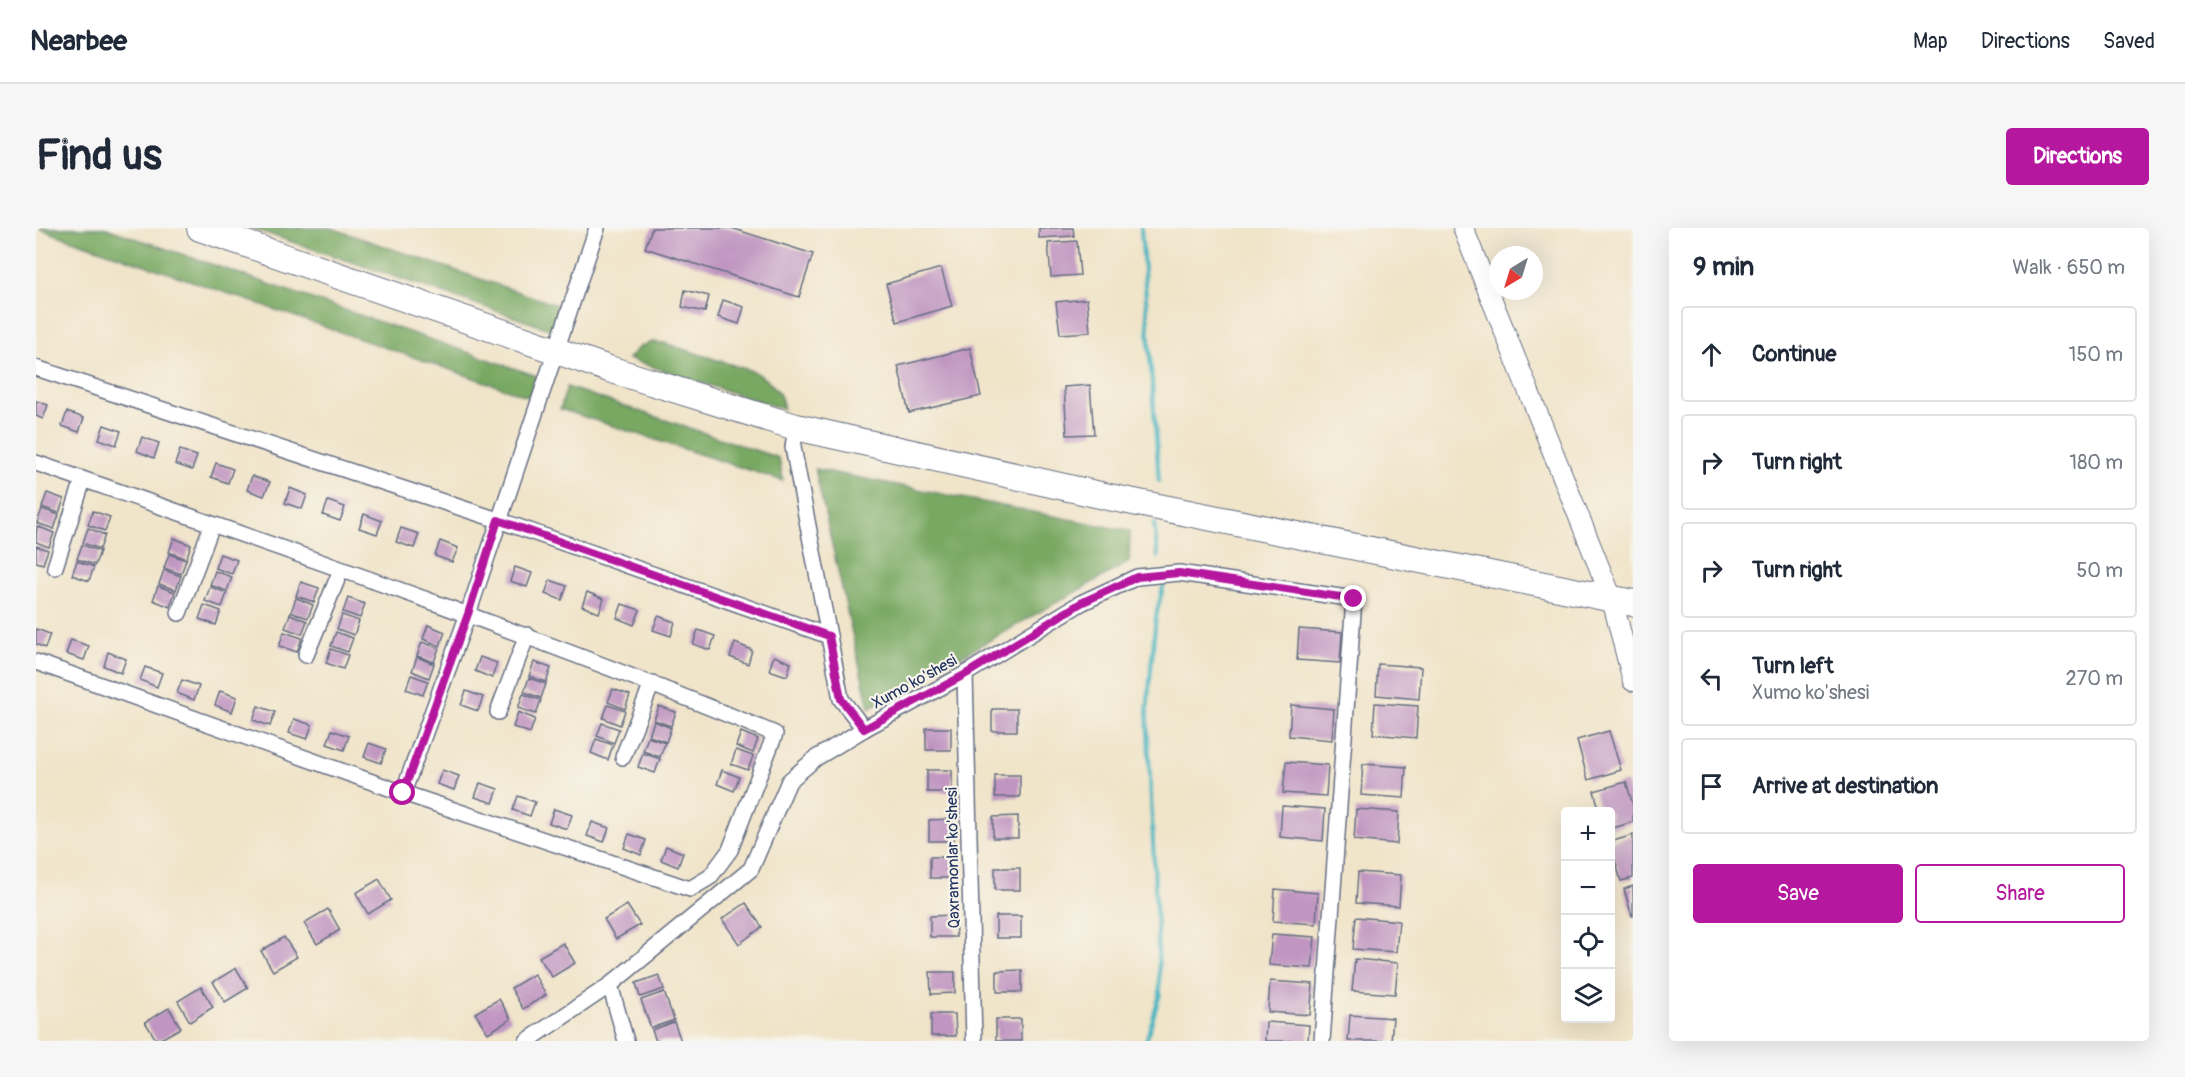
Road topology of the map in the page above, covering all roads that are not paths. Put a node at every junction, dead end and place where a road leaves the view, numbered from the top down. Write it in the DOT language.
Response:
graph roads {
  1 [pos="200,228"];
  2 [pos="597,228"];
  3 [pos="1463,228"];
  4 [pos="558,350"];
  5 [pos="36,368"];
  6 [pos="796,427"];
  7 [pos="36,463"];
  8 [pos="83,480"];
  9 [pos="498,520"];
  10 [pos="212,525"];
  11 [pos="55,567"];
  12 [pos="341,570"];
  13 [pos="1622,601"];
  14 [pos="179,614"];
  15 [pos="468,614"];
  16 [pos="527,635"];
  17 [pos="829,636"];
  18 [pos="306,655"];
  19 [pos="36,662"];
  20 [pos="966,674"];
  21 [pos="1633,681"];
  22 [pos="652,683"];
  23 [pos="498,712"];
  24 [pos="864,729"];
  25 [pos="623,757"];
  26 [pos="403,793"];
  27 [pos="610,985"];
  28 [pos="526,1041"];
  29 [pos="626,1041"];
  30 [pos="974,1041"];
  31 [pos="1322,1041"];
  1 -- 4 [label="main road"];
  2 -- 4 [label="street"];
  3 -- 13 [label="street"];
  4 -- 6 [label="main road"];
  4 -- 9 [label="street"];
  5 -- 9 [label="street"];
  6 -- 13 [label="main road"];
  6 -- 17 [label="street"];
  7 -- 8 [label="street"];
  8 -- 10 [label="street"];
  8 -- 11 [label="street"];
  9 -- 15 [label="street"];
  9 -- 17 [label="street"];
  10 -- 12 [label="street"];
  10 -- 14 [label="street"];
  12 -- 15 [label="street"];
  12 -- 18 [label="street"];
  13 -- 21 [label="street"];
  15 -- 16 [label="street"];
  15 -- 26 [label="street"];
  16 -- 22 [label="street"];
  16 -- 23 [label="street"];
  17 -- 24 [label="street"];
  19 -- 26 [label="street"];
  20 -- 24 [label="street, Xumo ko'shesi"];
  20 -- 30 [label="street, Qaxramonlar ko'shesi"];
  20 -- 31 [label="street, Xumo ko'shesi"];
  22 -- 25 [label="street"];
  22 -- 26 [label="street"];
  24 -- 27 [label="street, Xumo ko'shesi"];
  27 -- 28 [label="street, Xumo ko'shesi"];
  27 -- 29 [label="street"];
}
